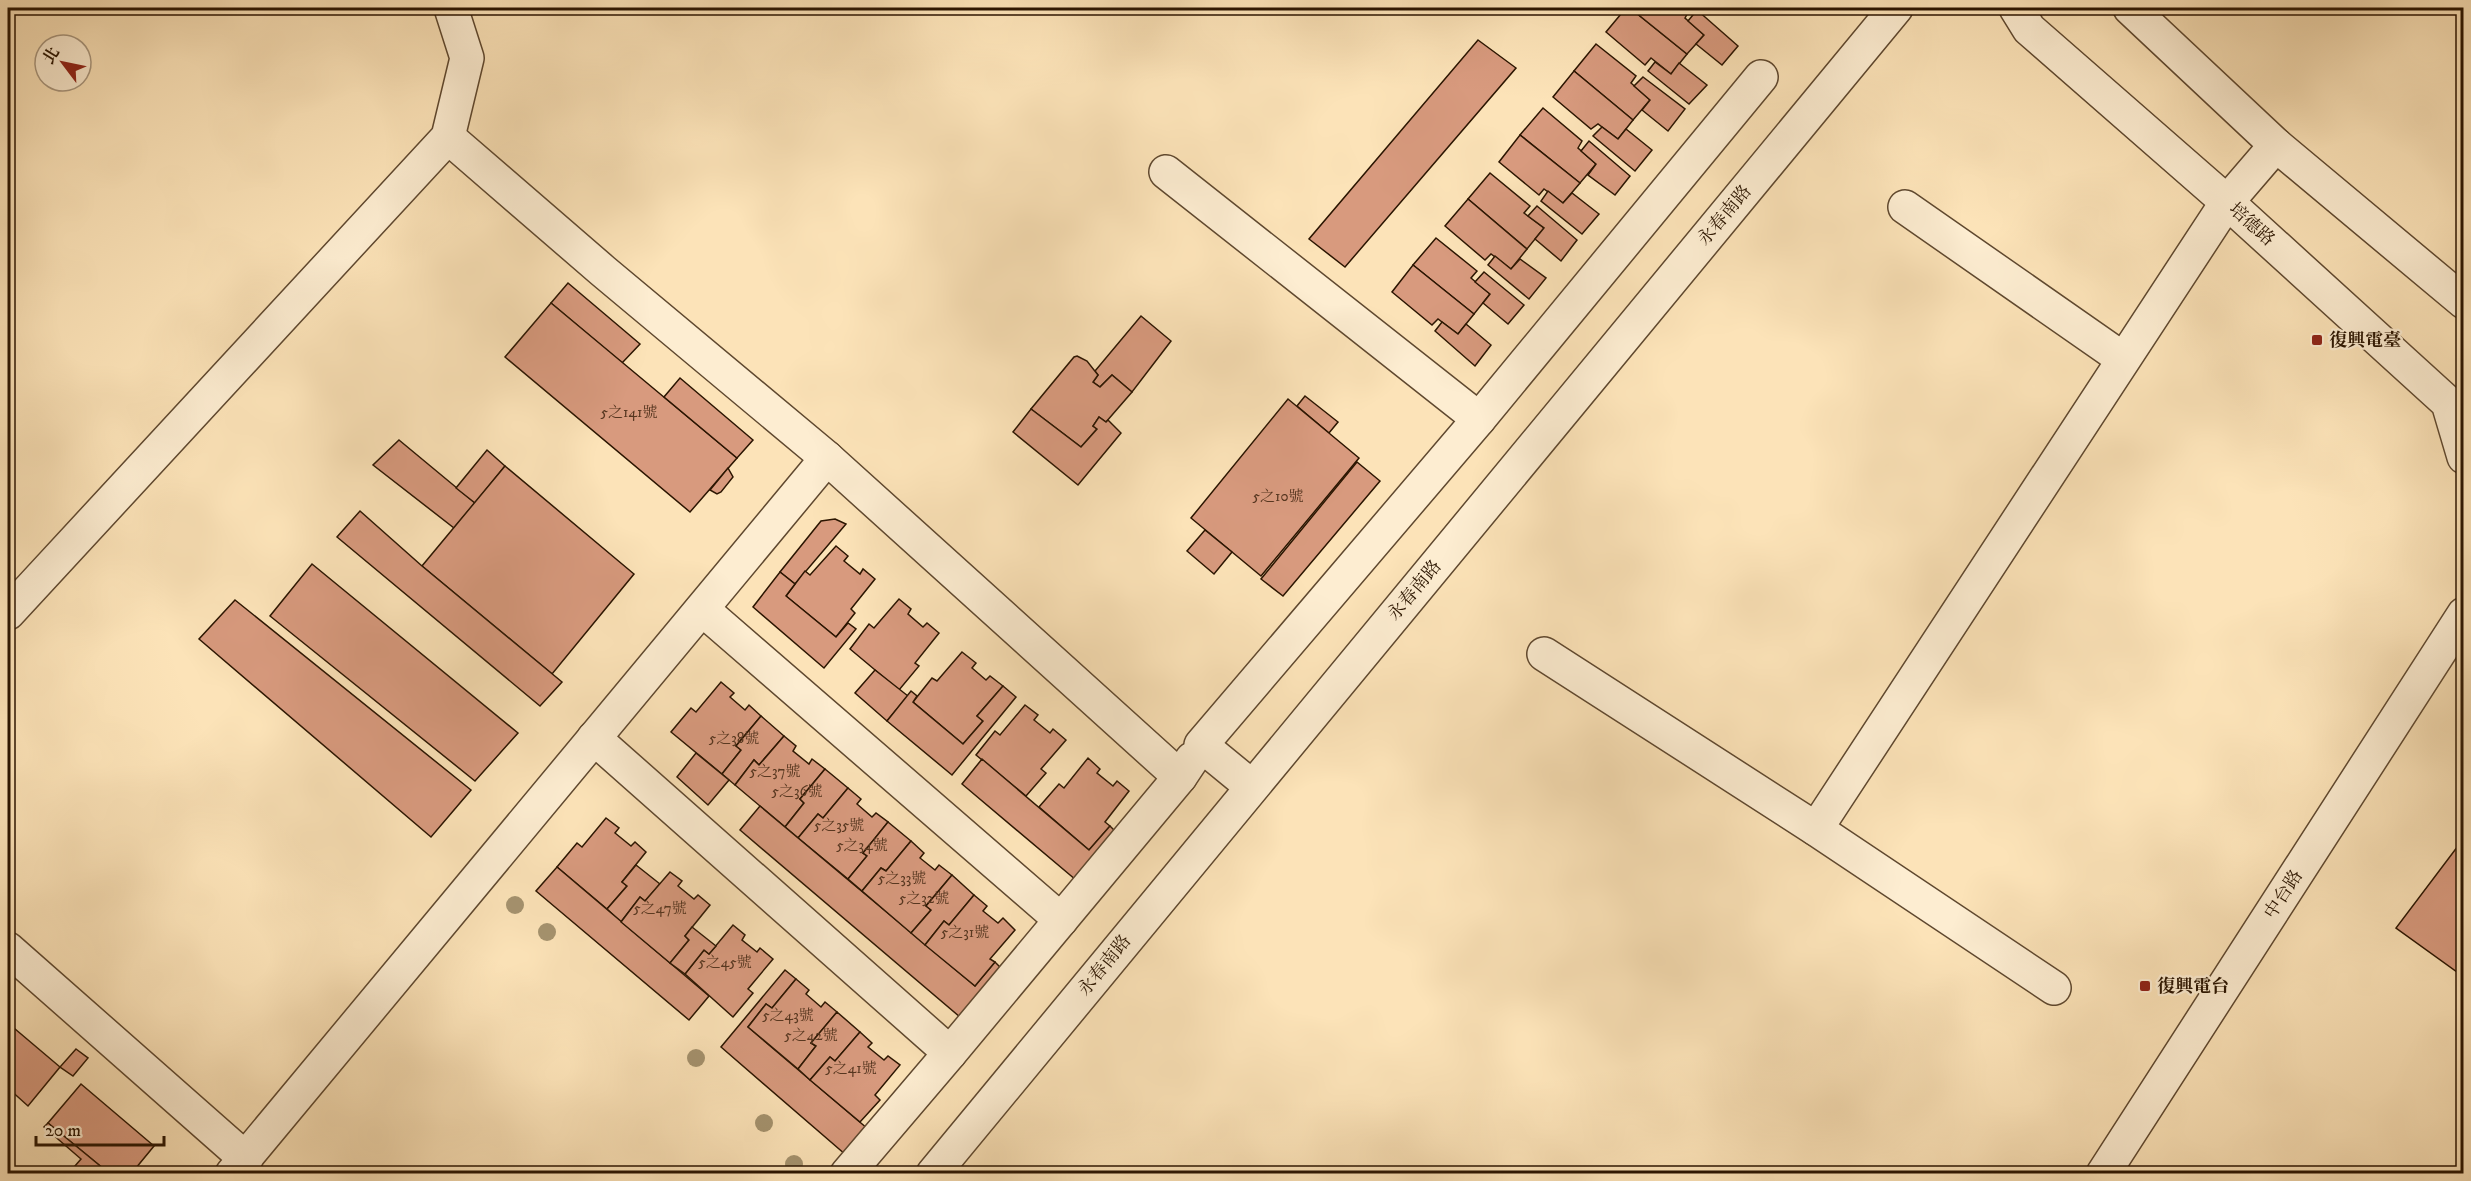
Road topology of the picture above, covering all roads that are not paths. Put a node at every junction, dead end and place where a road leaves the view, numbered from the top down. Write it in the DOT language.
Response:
graph roads {
  1 [pos="451,8"];
  2 [pos="1896,8"];
  3 [pos="2016,8"];
  4 [pos="2130,8"];
  5 [pos="1761,76"];
  6 [pos="448,136"];
  7 [pos="2276,145"];
  8 [pos="1166,172"];
  9 [pos="2227,202"];
  10 [pos="1905,207"];
  11 [pos="2463,302"];
  12 [pos="2123,360"];
  13 [pos="1479,419"];
  14 [pos="2463,457"];
  15 [pos="827,458"];
  16 [pos="702,609"];
  17 [pos="8,613"];
  18 [pos="2463,614"];
  19 [pos="1544,654"];
  20 [pos="594,738"];
  21 [pos="1201,745"];
  22 [pos="1180,777"];
  23 [pos="1251,786"];
  24 [pos="1816,829"];
  25 [pos="1061,920"];
  26 [pos="8,948"];
  27 [pos="2054,988"];
  28 [pos="950,1053"];
  29 [pos="239,1166"];
  30 [pos="847,1173"];
  31 [pos="933,1173"];
  32 [pos="2103,1173"];
  1 -- 6 [label="street"];
  2 -- 23 [label="street, 永春南路"];
  3 -- 9 [label="street, 培德路"];
  4 -- 7 [label="street"];
  5 -- 13 [label="street"];
  6 -- 15 [label="street"];
  6 -- 17 [label="street"];
  7 -- 9 [label="street"];
  7 -- 11 [label="street"];
  8 -- 13 [label="street"];
  9 -- 12 [label="street"];
  9 -- 14 [label="street, 培德路"];
  10 -- 12 [label="street"];
  12 -- 24 [label="street"];
  13 -- 21 [label="street"];
  15 -- 16 [label="street"];
  15 -- 22 [label="street"];
  16 -- 20 [label="street"];
  16 -- 25 [label="street"];
  18 -- 32 [label="street, 中台路"];
  19 -- 24 [label="street"];
  20 -- 28 [label="street"];
  20 -- 29 [label="street"];
  21 -- 22 [label="street"];
  21 -- 23 [label="street"];
  22 -- 25 [label="street"];
  23 -- 31 [label="street, 永春南路"];
  24 -- 27 [label="street"];
  25 -- 28 [label="street"];
  26 -- 29 [label="street"];
  28 -- 30 [label="street"];
}
